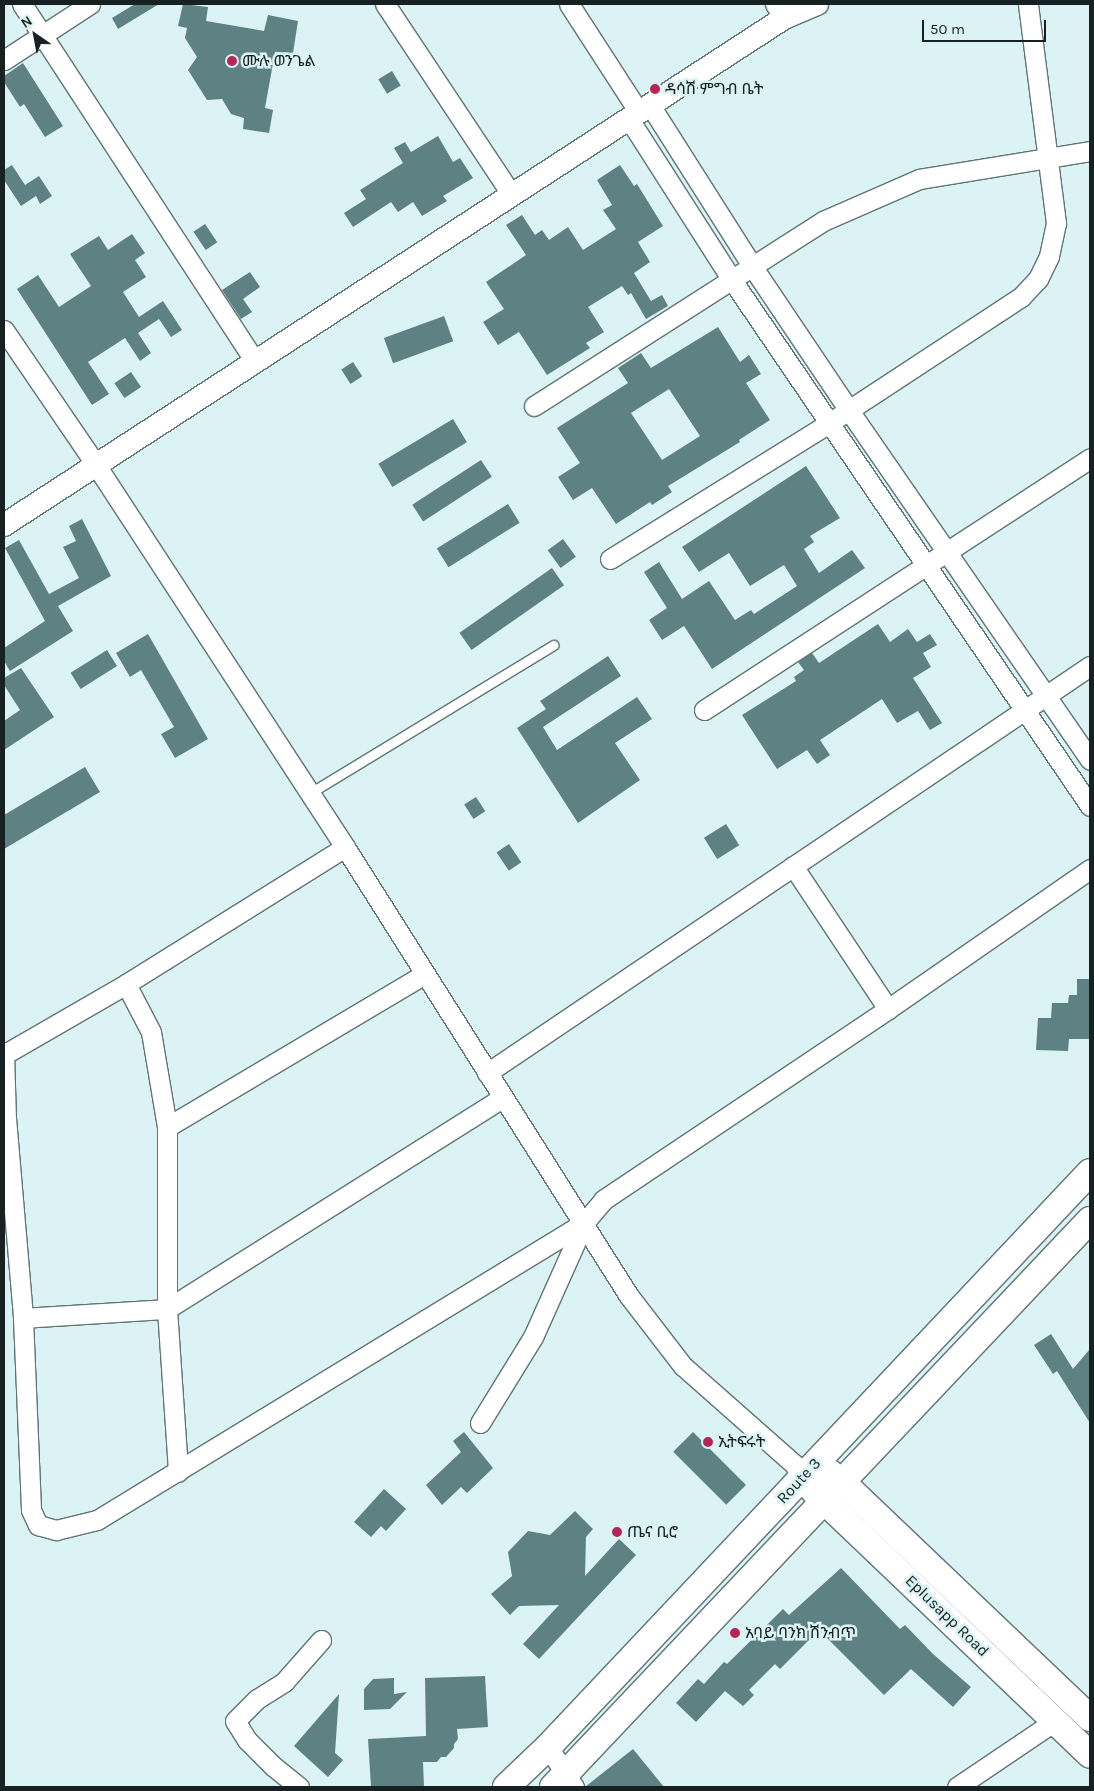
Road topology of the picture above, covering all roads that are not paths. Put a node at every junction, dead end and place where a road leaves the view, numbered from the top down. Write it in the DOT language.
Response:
graph roads {
  1 [pos="22,4"];
  2 [pos="90,4"];
  3 [pos="386,4"];
  4 [pos="569,4"];
  5 [pos="817,4"];
  6 [pos="1028,4"];
  7 [pos="780,11"];
  8 [pos="42,36"];
  9 [pos="4,60"];
  10 [pos="639,112"];
  11 [pos="1090,152"];
  12 [pos="1049,159"];
  13 [pos="512,195"];
  14 [pos="752,266"];
  15 [pos="732,280"];
  16 [pos="4,330"];
  17 [pos="255,362"];
  18 [pos="534,406"];
  19 [pos="848,409"];
  20 [pos="829,423"];
  21 [pos="1090,458"];
  22 [pos="96,465"];
  23 [pos="4,526"];
  24 [pos="946,554"];
  25 [pos="610,559"];
  26 [pos="925,566"];
  27 [pos="553,645"];
  28 [pos="1090,666"];
  29 [pos="1046,695"];
  30 [pos="704,710"];
  31 [pos="1024,710"];
  32 [pos="1090,760"];
  33 [pos="310,793"];
  34 [pos="1090,806"];
  35 [pos="345,847"];
  36 [pos="793,866"];
  37 [pos="1090,869"];
  38 [pos="425,974"];
  39 [pos="126,984"];
  40 [pos="888,1009"];
  41 [pos="4,1053"];
  42 [pos="487,1073"];
  43 [pos="502,1097"];
  44 [pos="5,1118"];
  45 [pos="167,1127"];
  46 [pos="1090,1172"];
  47 [pos="1090,1220"];
  48 [pos="584,1223"];
  49 [pos="167,1309"];
  50 [pos="23,1318"];
  51 [pos="480,1423"];
  52 [pos="804,1469"];
  53 [pos="178,1472"];
  54 [pos="835,1492"];
  55 [pos="320,1640"];
  56 [pos="1057,1686"];
  57 [pos="1047,1712"];
  58 [pos="1090,1718"];
  59 [pos="548,1747"];
  60 [pos="1090,1754"];
  61 [pos="565,1783"];
  62 [pos="299,1787"];
  63 [pos="506,1787"];
  64 [pos="957,1787"];
  1 -- 8 [label="street"];
  2 -- 8 [label="street"];
  3 -- 13 [label="street"];
  4 -- 10 [label="street"];
  5 -- 7 [label="street"];
  6 -- 12 [label="street"];
  7 -- 10 [label="street"];
  8 -- 9 [label="street"];
  8 -- 17 [label="street"];
  10 -- 13 [label="street"];
  10 -- 14 [label="street"];
  10 -- 15 [label="street"];
  11 -- 12 [label="street"];
  12 -- 14 [label="street"];
  12 -- 19 [label="street"];
  13 -- 17 [label="street"];
  14 -- 15 [label="street"];
  14 -- 19 [label="street"];
  15 -- 18 [label="street"];
  15 -- 20 [label="street"];
  16 -- 22 [label="street"];
  17 -- 22 [label="street"];
  19 -- 20 [label="street"];
  19 -- 24 [label="street"];
  20 -- 25 [label="street"];
  20 -- 26 [label="street"];
  21 -- 24 [label="street"];
  22 -- 23 [label="street"];
  22 -- 33 [label="street"];
  24 -- 26 [label="street"];
  24 -- 29 [label="street"];
  26 -- 30 [label="street"];
  26 -- 31 [label="street"];
  27 -- 33 [label="lane"];
  28 -- 29 [label="street"];
  29 -- 31 [label="street"];
  29 -- 32 [label="street"];
  31 -- 34 [label="street"];
  31 -- 36 [label="street"];
  33 -- 35 [label="street"];
  35 -- 38 [label="street"];
  35 -- 39 [label="street"];
  36 -- 40 [label="street"];
  36 -- 42 [label="street"];
  37 -- 40 [label="street"];
  38 -- 42 [label="street"];
  38 -- 45 [label="street"];
  39 -- 41 [label="street"];
  39 -- 45 [label="street"];
  40 -- 48 [label="street"];
  41 -- 44 [label="street"];
  42 -- 43 [label="street"];
  43 -- 48 [label="street"];
  43 -- 49 [label="street"];
  44 -- 50 [label="street"];
  45 -- 49 [label="street"];
  46 -- 52 [label="main road, Route 3"];
  47 -- 54 [label="main road"];
  48 -- 51 [label="street"];
  48 -- 52 [label="street"];
  48 -- 53 [label="street"];
  49 -- 50 [label="street"];
  49 -- 53 [label="street"];
  50 -- 53 [label="street"];
  52 -- 54 [label="main road"];
  52 -- 59 [label="main road, Route 3"];
  54 -- 56 [label="main road"];
  54 -- 57 [label="main road, Eplusapp Road"];
  54 -- 61 [label="main road"];
  55 -- 62 [label="street"];
  56 -- 57 [label="main road"];
  56 -- 58 [label="main road"];
  57 -- 60 [label="main road, Eplusapp Road"];
  57 -- 64 [label="street"];
  59 -- 61 [label="street"];
  59 -- 63 [label="main road, Route 3"];
}
